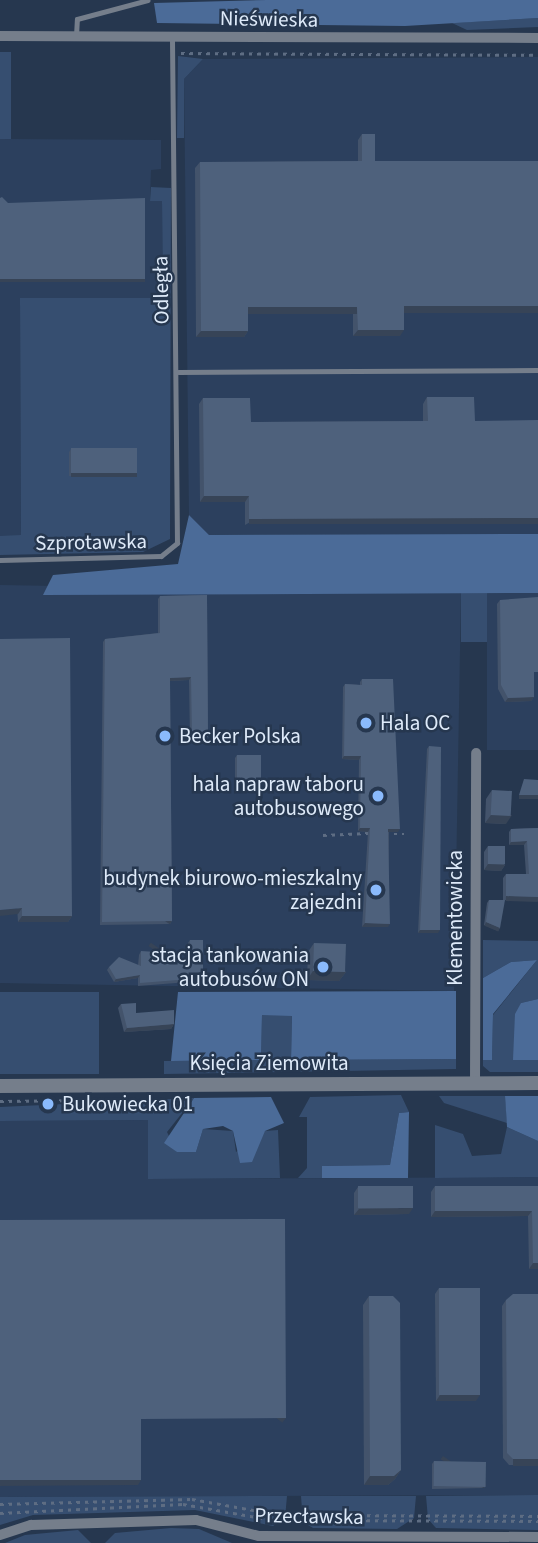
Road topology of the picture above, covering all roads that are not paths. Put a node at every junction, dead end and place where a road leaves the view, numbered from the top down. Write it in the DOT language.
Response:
graph roads {
  1 [pos="148,0"];
  2 [pos="0,36"];
  3 [pos="76,36"];
  4 [pos="172,37"];
  5 [pos="538,38"];
  6 [pos="538,370"];
  7 [pos="178,372"];
  8 [pos="177,543"];
  9 [pos="0,560"];
  10 [pos="476,753"];
  11 [pos="475,1083"];
  12 [pos="538,1083"];
  13 [pos="0,1086"];
  14 [pos="0,1535"];
  15 [pos="538,1537"];
  1 -- 3 [label="lane"];
  2 -- 3 [label="street, Nieświeska"];
  3 -- 4 [label="street, Nieświeska"];
  4 -- 5 [label="street, Nieświeska"];
  4 -- 7 [label="lane, Odległa"];
  6 -- 7 [label="lane"];
  7 -- 8 [label="lane, Odległa"];
  8 -- 9 [label="lane, Szprotawska"];
  10 -- 11 [label="street, Klementowicka"];
  11 -- 12 [label="street, Księcia Ziemowita"];
  11 -- 13 [label="street, Księcia Ziemowita"];
  14 -- 15 [label="street, Przecławska"];
}
